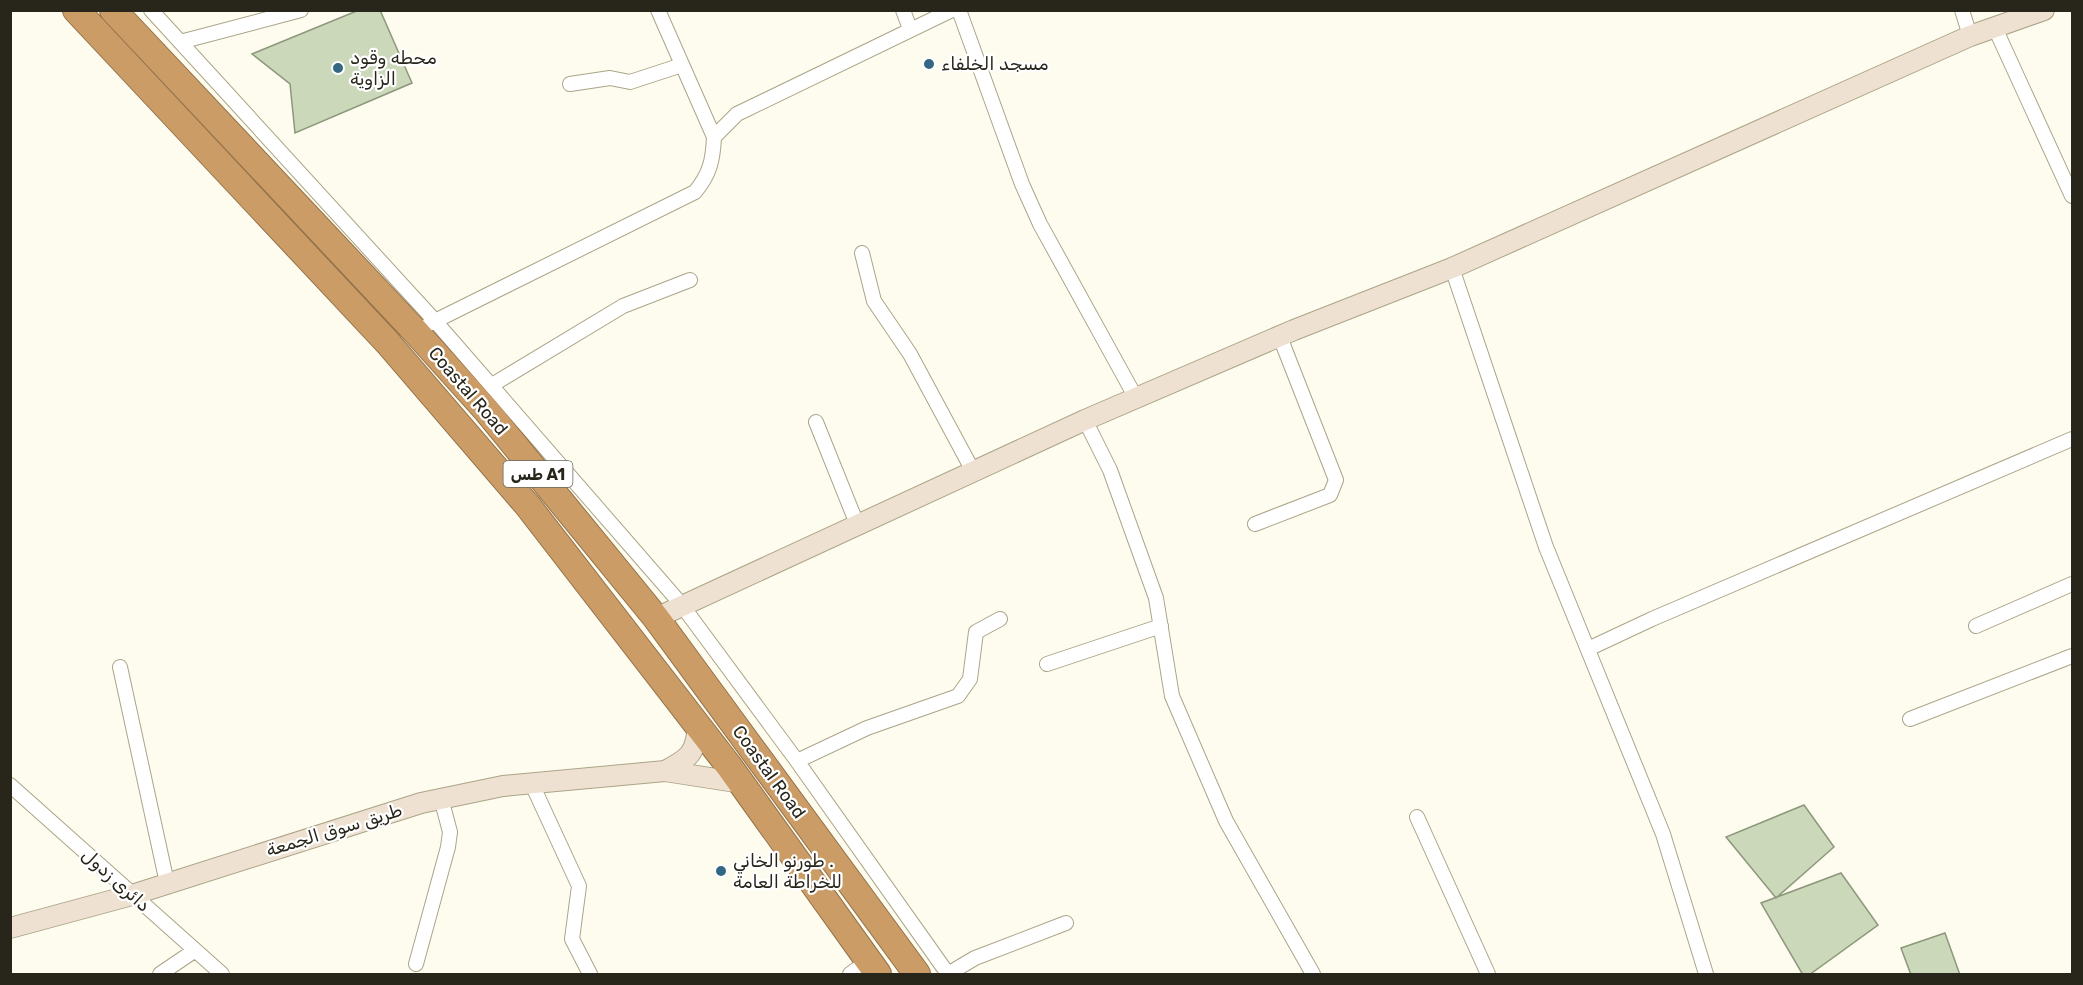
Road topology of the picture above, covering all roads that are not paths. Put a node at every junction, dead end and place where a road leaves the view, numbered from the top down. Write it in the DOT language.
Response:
graph roads {
  1 [pos="76,10"];
  2 [pos="113,10"];
  3 [pos="151,10"];
  4 [pos="301,10"];
  5 [pos="658,10"];
  6 [pos="903,10"];
  7 [pos="952,10"];
  8 [pos="959,10"];
  9 [pos="1962,10"];
  10 [pos="2044,10"];
  11 [pos="1995,28"];
  12 [pos="910,29"];
  13 [pos="1970,36"];
  14 [pos="180,42"];
  15 [pos="682,65"];
  16 [pos="570,84"];
  17 [pos="714,137"];
  18 [pos="2073,196"];
  19 [pos="862,253"];
  20 [pos="1452,268"];
  21 [pos="690,280"];
  22 [pos="425,325"];
  23 [pos="1280,337"];
  24 [pos="388,343"];
  25 [pos="492,385"];
  26 [pos="1136,398"];
  27 [pos="1085,420"];
  28 [pos="816,422"];
  29 [pos="2073,439"];
  30 [pos="973,471"];
  31 [pos="857,524"];
  32 [pos="1255,524"];
  33 [pos="2073,584"];
  34 [pos="681,604"];
  35 [pos="656,618"];
  36 [pos="1000,619"];
  37 [pos="1161,626"];
  38 [pos="1976,626"];
  39 [pos="1588,649"];
  40 [pos="2073,656"];
  41 [pos="1047,664"];
  42 [pos="120,667"];
  43 [pos="1910,719"];
  44 [pos="698,725"];
  45 [pos="797,761"];
  46 [pos="665,771"];
  47 [pos="531,782"];
  48 [pos="742,783"];
  49 [pos="10,785"];
  50 [pos="441,798"];
  51 [pos="1417,817"];
  52 [pos="167,883"];
  53 [pos="132,895"];
  54 [pos="1066,923"];
  55 [pos="10,928"];
  56 [pos="194,951"];
  57 [pos="416,963"];
  58 [pos="866,970"];
  59 [pos="948,974"];
  60 [pos="160,975"];
  61 [pos="222,975"];
  62 [pos="590,975"];
  63 [pos="917,975"];
  64 [pos="1313,975"];
  65 [pos="1488,975"];
  66 [pos="1706,975"];
  1 -- 24 [label="highway, Coastal Road / طس A1"];
  2 -- 22 [label="highway, Coastal Road / طس A1"];
  3 -- 14 [label="street"];
  4 -- 14 [label="street"];
  5 -- 15 [label="street"];
  6 -- 12 [label="street"];
  7 -- 12 [label="street"];
  8 -- 26 [label="street"];
  9 -- 13 [label="street"];
  10 -- 11 [label="street"];
  11 -- 13 [label="street"];
  11 -- 18 [label="street"];
  12 -- 17 [label="street"];
  13 -- 20 [label="street"];
  14 -- 22 [label="street"];
  15 -- 16 [label="street"];
  15 -- 17 [label="street"];
  17 -- 22 [label="street"];
  19 -- 30 [label="street"];
  20 -- 23 [label="street"];
  20 -- 39 [label="street"];
  21 -- 25 [label="street"];
  22 -- 24 [label="street"];
  22 -- 25 [label="street"];
  22 -- 35 [label="highway, Coastal Road / طس A1"];
  23 -- 26 [label="street"];
  23 -- 32 [label="street"];
  24 -- 44 [label="highway, Coastal Road / طس A1"];
  25 -- 34 [label="street"];
  26 -- 27 [label="street"];
  27 -- 30 [label="street"];
  27 -- 37 [label="street"];
  28 -- 31 [label="street"];
  29 -- 39 [label="street"];
  30 -- 31 [label="street"];
  31 -- 34 [label="street"];
  33 -- 38 [label="street"];
  34 -- 35 [label="street"];
  34 -- 45 [label="street"];
  35 -- 63 [label="highway, Coastal Road / طس A1"];
  36 -- 45 [label="street"];
  37 -- 41 [label="street"];
  37 -- 64 [label="street"];
  39 -- 66 [label="street"];
  40 -- 43 [label="street"];
  42 -- 52 [label="street"];
  44 -- 46 [label="street, طريق سوق الجمعة"];
  44 -- 48 [label="highway, Coastal Road / طس A1"];
  45 -- 59 [label="street"];
  46 -- 47 [label="street, طريق سوق الجمعة"];
  46 -- 48 [label="street, طريق سوق الجمعة"];
  47 -- 50 [label="street, طريق سوق الجمعة"];
  47 -- 62 [label="street"];
  48 -- 58 [label="highway, Coastal Road / طس A1"];
  49 -- 53 [label="street, دائرى زدول"];
  50 -- 52 [label="street, طريق سوق الجمعة"];
  50 -- 57 [label="street"];
  51 -- 65 [label="street"];
  52 -- 53 [label="street, طريق سوق الجمعة"];
  53 -- 55 [label="street, طريق سوق الجمعة"];
  53 -- 56 [label="street, دائرى زدول"];
  54 -- 59 [label="street"];
  56 -- 60 [label="street"];
  56 -- 61 [label="street, دائرى زدول"];
}
